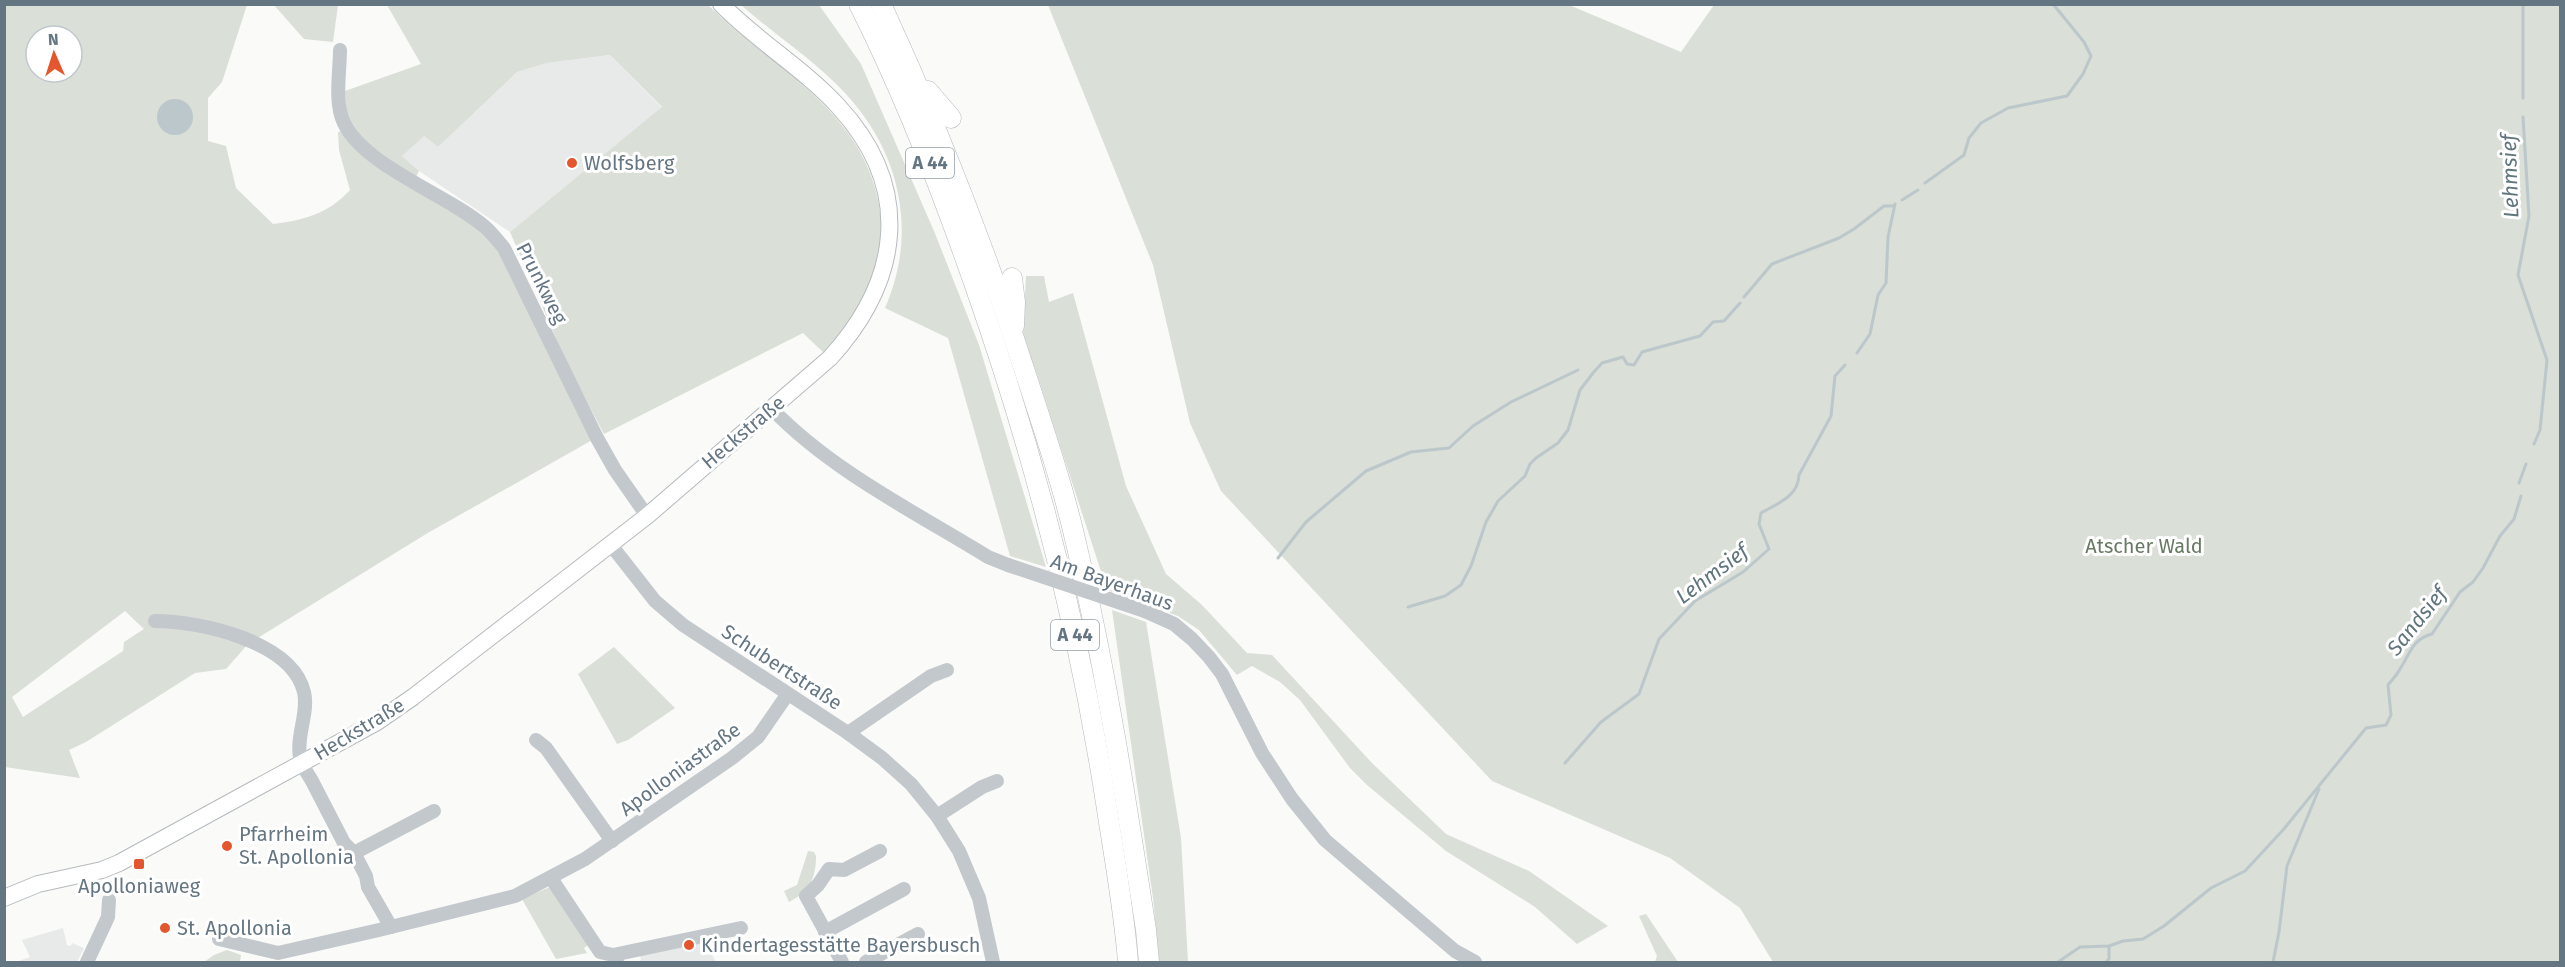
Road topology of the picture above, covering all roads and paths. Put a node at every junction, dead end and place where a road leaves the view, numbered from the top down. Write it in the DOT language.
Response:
graph roads {
  1 [pos="721,4"];
  2 [pos="865,7"];
  3 [pos="340,50"];
  4 [pos="913,73"];
  5 [pos="951,118"];
  6 [pos="1012,278"];
  7 [pos="1014,337"];
  8 [pos="772,409"];
  9 [pos="646,516"];
  10 [pos="611,544"];
  11 [pos="154,621"];
  12 [pos="947,670"];
  13 [pos="787,695"];
  14 [pos="848,733"];
  15 [pos="536,740"];
  16 [pos="303,764"];
  17 [pos="997,782"];
  18 [pos="434,811"];
  19 [pos="937,816"];
  20 [pos="612,842"];
  21 [pos="880,851"];
  22 [pos="354,853"];
  23 [pos="551,878"];
  24 [pos="904,890"];
  25 [pos="4,898"];
  26 [pos="109,900"];
  27 [pos="391,927"];
  28 [pos="741,928"];
  29 [pos="825,932"];
  30 [pos="918,934"];
  31 [pos="219,939"];
  32 [pos="615,959"];
  33 [pos="87,963"];
  34 [pos="842,963"];
  35 [pos="866,963"];
  36 [pos="993,963"];
  37 [pos="1128,963"];
  38 [pos="1149,963"];
  39 [pos="1475,963"];
  1 -- 8 [label="main road, Heckstraße"];
  2 -- 4 [label="highway, A 44"];
  2 -- 37 [label="highway, A 44"];
  3 -- 9 [label="street, Prunkweg"];
  4 -- 5 [label="highway"];
  4 -- 7 [label="highway, A 44"];
  6 -- 7 [label="highway"];
  7 -- 38 [label="highway, A 44"];
  8 -- 9 [label="main road, Heckstraße"];
  8 -- 39 [label="street, Am Bayerhaus, bridge"];
  9 -- 10 [label="main road, Heckstraße"];
  10 -- 13 [label="street, Schubertstraße"];
  10 -- 16 [label="main road, Heckstraße"];
  11 -- 16 [label="street, Heckstraße"];
  12 -- 14 [label="street"];
  13 -- 14 [label="street, Schubertstraße"];
  13 -- 20 [label="street, Apolloniastraße"];
  14 -- 19 [label="street, Schubertstraße"];
  15 -- 20 [label="street, Apolloniastraße"];
  16 -- 22 [label="street"];
  16 -- 25 [label="main road, Heckstraße"];
  17 -- 19 [label="street"];
  18 -- 22 [label="street"];
  19 -- 36 [label="street, Schubertstraße"];
  20 -- 23 [label="street, Apolloniastraße"];
  21 -- 29 [label="street"];
  22 -- 27 [label="street"];
  23 -- 27 [label="street, Apolloniastraße"];
  23 -- 32 [label="street"];
  24 -- 29 [label="street"];
  26 -- 33 [label="street"];
  27 -- 31 [label="street, Apolloniastraße"];
  28 -- 32 [label="street"];
  29 -- 34 [label="street"];
  30 -- 35 [label="street"];
}
